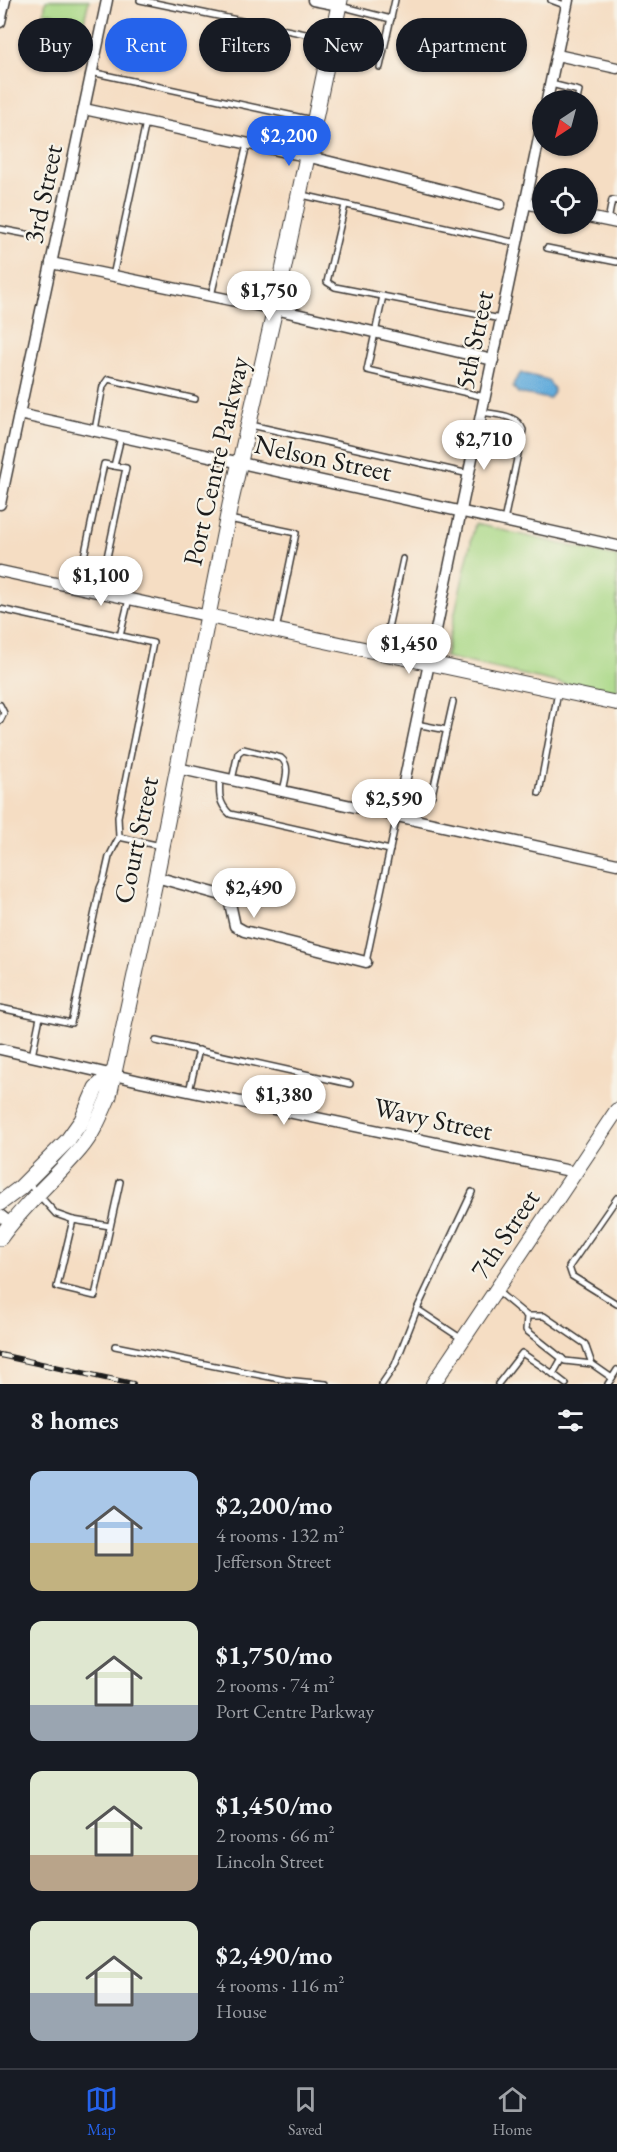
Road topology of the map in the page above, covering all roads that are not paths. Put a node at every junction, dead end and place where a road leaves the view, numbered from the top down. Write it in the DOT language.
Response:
graph roads {
  1 [pos="4,0"];
  2 [pos="107,0"];
  3 [pos="140,0"];
  4 [pos="312,0"];
  5 [pos="395,0"];
  6 [pos="551,0"];
  7 [pos="339,3"];
  8 [pos="568,3"];
  9 [pos="336,18"];
  10 [pos="391,19"];
  11 [pos="0,22"];
  12 [pos="303,34"];
  13 [pos="384,49"];
  14 [pos="556,55"];
  15 [pos="93,63"];
  16 [pos="617,68"];
  17 [pos="91,72"];
  18 [pos="324,72"];
  19 [pos="550,84"];
  20 [pos="549,90"];
  21 [pos="579,90"];
  22 [pos="84,109"];
  23 [pos="314,121"];
  24 [pos="146,122"];
  25 [pos="247,144"];
  26 [pos="306,156"];
  27 [pos="537,156"];
  28 [pos="298,194"];
  29 [pos="617,201"];
  30 [pos="525,203"];
  31 [pos="500,204"];
  32 [pos="345,205"];
  33 [pos="532,205"];
  34 [pos="612,222"];
  35 [pos="0,229"];
  36 [pos="31,235"];
  37 [pos="517,243"];
  38 [pos="547,248"];
  39 [pos="617,262"];
  40 [pos="51,263"];
  41 [pos="113,276"];
  42 [pos="211,296"];
  43 [pos="382,296"];
  44 [pos="275,309"];
  45 [pos="501,319"];
  46 [pos="375,332"];
  47 [pos="493,360"];
  48 [pos="485,397"];
  49 [pos="195,399"];
  50 [pos="482,412"];
  51 [pos="19,414"];
  52 [pos="250,425"];
  53 [pos="95,430"];
  54 [pos="121,436"];
  55 [pos="241,463"];
  56 [pos="114,466"];
  57 [pos="469,474"];
  58 [pos="0,504"];
  59 [pos="461,511"];
  60 [pos="228,519"];
  61 [pos="504,521"];
  62 [pos="617,546"];
  63 [pos="403,559"];
  64 [pos="96,560"];
  65 [pos="0,571"];
  66 [pos="89,590"];
  67 [pos="129,599"];
  68 [pos="0,609"];
  69 [pos="208,616"];
  70 [pos="276,630"];
  71 [pos="120,636"];
  72 [pos="382,653"];
  73 [pos="429,663"];
  74 [pos="558,691"];
  75 [pos="453,702"];
  76 [pos="617,703"];
  77 [pos="0,705"];
  78 [pos="0,721"];
  79 [pos="416,724"];
  80 [pos="447,730"];
  81 [pos="177,768"];
  82 [pos="220,777"];
  83 [pos="232,780"];
  84 [pos="283,791"];
  85 [pos="539,793"];
  86 [pos="432,795"];
  87 [pos="397,816"];
  88 [pos="119,837"];
  89 [pos="162,846"];
  90 [pos="390,850"];
  91 [pos="617,864"];
  92 [pos="156,877"];
  93 [pos="366,962"];
  94 [pos="0,1008"];
  95 [pos="40,1017"];
  96 [pos="156,1041"];
  97 [pos="0,1049"];
  98 [pos="198,1050"];
  99 [pos="32,1056"];
  100 [pos="112,1073"];
  101 [pos="301,1073"];
  102 [pos="350,1084"];
  103 [pos="189,1091"];
  104 [pos="617,1110"];
  105 [pos="294,1113"];
  106 [pos="575,1172"];
  107 [pos="26,1181"];
  108 [pos="120,1182"];
  109 [pos="472,1192"];
  110 [pos="37,1194"];
  111 [pos="617,1198"];
  112 [pos="0,1203"];
  113 [pos="5,1219"];
  114 [pos="73,1220"];
  115 [pos="110,1226"];
  116 [pos="0,1238"];
  117 [pos="496,1290"];
  118 [pos="617,1304"];
  119 [pos="417,1309"];
  120 [pos="527,1316"];
  121 [pos="463,1340"];
  122 [pos="115,1346"];
  123 [pos="562,1358"];
  124 [pos="591,1364"];
  125 [pos="617,1370"];
  126 [pos="553,1374"];
  127 [pos="612,1378"];
  128 [pos="326,1384"];
  129 [pos="382,1384"];
  130 [pos="433,1384"];
  131 [pos="498,1384"];
  132 [pos="566,1384"];
  133 [pos="608,1384"];
  1 -- 11 [label="street"];
  2 -- 15 [label="street, 3rd Street"];
  3 -- 12 [label="lane"];
  4 -- 7 [label="street"];
  5 -- 10 [label="lane"];
  6 -- 8 [label="lane"];
  7 -- 9 [label="main road, Port Centre Parkway"];
  7 -- 10 [label="lane"];
  8 -- 14 [label="street"];
  10 -- 13 [label="lane"];
  14 -- 16 [label="street"];
  14 -- 19 [label="street"];
  17 -- 22 [label="street, 3rd Street"];
  17 -- 23 [label="lane"];
  18 -- 23 [label="main road, Port Centre Parkway"];
  19 -- 20 [label="street"];
  19 -- 21 [label="lane"];
  22 -- 24 [label="street"];
  22 -- 40 [label="street, 3rd Street"];
  23 -- 26 [label="main road, Port Centre Parkway"];
  24 -- 25 [label="street"];
  24 -- 41 [label="lane"];
  25 -- 26 [label="street"];
  25 -- 42 [label="lane"];
  26 -- 28 [label="main road, Port Centre Parkway"];
  26 -- 31 [label="street"];
  27 -- 30 [label="street, 5th Street"];
  28 -- 32 [label="lane"];
  28 -- 44 [label="main road, Port Centre Parkway"];
  29 -- 34 [label="lane"];
  30 -- 33 [label="street"];
  30 -- 37 [label="street, 5th Street"];
  32 -- 37 [label="lane"];
  32 -- 43 [label="lane"];
  35 -- 36 [label="lane"];
  37 -- 45 [label="street, 5th Street"];
  38 -- 39 [label="lane"];
  40 -- 41 [label="street"];
  40 -- 51 [label="street, 3rd Street"];
  41 -- 42 [label="street"];
  42 -- 44 [label="street"];
  43 -- 45 [label="lane"];
  43 -- 46 [label="lane"];
  44 -- 46 [label="street"];
  44 -- 52 [label="main road, Port Centre Parkway"];
  45 -- 47 [label="street, 5th Street"];
  46 -- 47 [label="street"];
  46 -- 48 [label="lane"];
  47 -- 48 [label="street, 5th Street"];
  48 -- 50 [label="street, 5th Street"];
  49 -- 53 [label="lane"];
  50 -- 57 [label="street, 5th Street"];
  50 -- 61 [label="lane"];
  51 -- 53 [label="street, Nelson Street"];
  51 -- 58 [label="street, 3rd Street"];
  52 -- 55 [label="main road, Port Centre Parkway"];
  52 -- 57 [label="lane"];
  53 -- 54 [label="street, Nelson Street"];
  54 -- 55 [label="street, Nelson Street"];
  54 -- 56 [label="lane"];
  55 -- 59 [label="street, Nelson Street"];
  55 -- 60 [label="main road, Port Centre Parkway"];
  56 -- 64 [label="lane"];
  56 -- 64 [label="lane"];
  57 -- 59 [label="street, 5th Street"];
  59 -- 61 [label="street, Nelson Street"];
  59 -- 73 [label="street, 5th Street"];
  60 -- 69 [label="main road, Port Centre Parkway"];
  60 -- 70 [label="lane"];
  61 -- 62 [label="street, Nelson Street"];
  63 -- 72 [label="lane"];
  64 -- 66 [label="lane"];
  65 -- 66 [label="street"];
  66 -- 67 [label="street"];
  67 -- 69 [label="street"];
  67 -- 71 [label="lane"];
  68 -- 71 [label="lane"];
  69 -- 70 [label="street"];
  69 -- 81 [label="main road, Court Street"];
  70 -- 72 [label="street"];
  71 -- 88 [label="lane"];
  72 -- 73 [label="street"];
  73 -- 74 [label="street"];
  73 -- 79 [label="street, 5th Street"];
  74 -- 76 [label="street"];
  74 -- 85 [label="lane"];
  75 -- 80 [label="lane"];
  77 -- 78 [label="lane"];
  79 -- 80 [label="lane"];
  79 -- 87 [label="street, 5th Street"];
  80 -- 86 [label="lane"];
  81 -- 82 [label="street"];
  81 -- 89 [label="main road, Court Street"];
  82 -- 83 [label="street"];
  82 -- 90 [label="lane"];
  83 -- 84 [label="street"];
  83 -- 84 [label="lane"];
  84 -- 87 [label="street"];
  87 -- 90 [label="lane"];
  87 -- 91 [label="street"];
  88 -- 89 [label="lane"];
  88 -- 95 [label="lane"];
  89 -- 92 [label="main road, Court Street"];
  90 -- 93 [label="lane"];
  92 -- 93 [label="street"];
  92 -- 100 [label="main road, Court Street"];
  94 -- 95 [label="lane"];
  95 -- 99 [label="lane"];
  96 -- 98 [label="lane"];
  97 -- 99 [label="street, Wavy Street"];
  98 -- 101 [label="lane"];
  98 -- 103 [label="lane"];
  99 -- 100 [label="street, Wavy Street"];
  100 -- 103 [label="street, Wavy Street"];
  100 -- 107 [label="main road, Court Street"];
  100 -- 110 [label="main road, Court Street"];
  101 -- 102 [label="lane"];
  101 -- 105 [label="lane"];
  103 -- 105 [label="street, Wavy Street"];
  104 -- 106 [label="street, 7th Street"];
  105 -- 106 [label="street, Wavy Street"];
  106 -- 117 [label="street, 7th Street"];
  107 -- 110 [label="lane"];
  107 -- 112 [label="main road, Court Street"];
  108 -- 115 [label="lane"];
  109 -- 119 [label="lane"];
  110 -- 113 [label="main road, Court Street"];
  110 -- 114 [label="lane"];
  111 -- 118 [label="lane"];
  113 -- 116 [label="main road, Court Street"];
  114 -- 115 [label="lane"];
  114 -- 115 [label="lane"];
  117 -- 120 [label="lane"];
  117 -- 121 [label="street, 7th Street"];
  119 -- 121 [label="lane"];
  119 -- 129 [label="lane"];
  120 -- 123 [label="lane"];
  120 -- 124 [label="lane"];
  121 -- 130 [label="street, 7th Street"];
  122 -- 128 [label="lane"];
  123 -- 124 [label="lane"];
  123 -- 126 [label="lane"];
  124 -- 127 [label="lane"];
  125 -- 127 [label="lane"];
  126 -- 131 [label="lane"];
  126 -- 132 [label="lane"];
  127 -- 133 [label="lane"];
}
